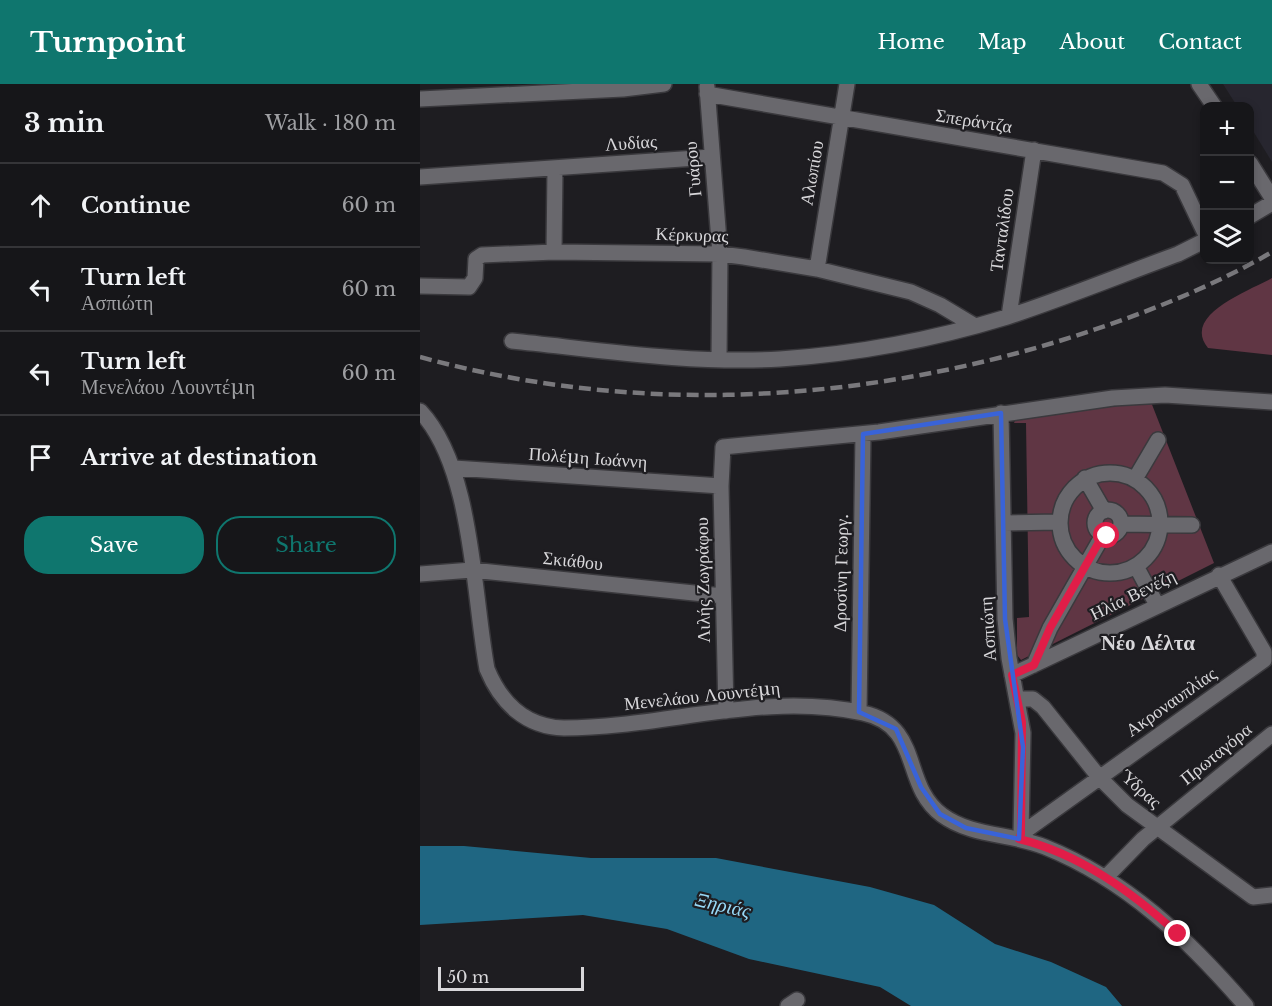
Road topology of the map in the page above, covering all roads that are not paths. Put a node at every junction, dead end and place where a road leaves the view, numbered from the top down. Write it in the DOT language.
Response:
graph roads {
  1 [pos="664,84"];
  2 [pos="847,84"];
  3 [pos="1199,84"];
  4 [pos="707,89"];
  5 [pos="420,99"];
  6 [pos="1211,102"];
  7 [pos="842,119"];
  8 [pos="1034,150"];
  9 [pos="711,157"];
  10 [pos="555,169"];
  11 [pos="1254,170"];
  12 [pos="420,177"];
  13 [pos="1272,200"];
  14 [pos="1254,213"];
  15 [pos="1200,223"];
  16 [pos="1200,243"];
  17 [pos="554,252"];
  18 [pos="720,254"];
  19 [pos="817,269"];
  20 [pos="420,286"];
  21 [pos="1009,316"];
  22 [pos="975,326"];
  23 [pos="512,341"];
  24 [pos="719,358"];
  25 [pos="1272,402"];
  26 [pos="420,411"];
  27 [pos="1001,413"];
  28 [pos="862,434"];
  29 [pos="1158,440"];
  30 [pos="453,468"];
  31 [pos="1085,478"];
  32 [pos="1135,479"];
  33 [pos="721,486"];
  34 [pos="1104,511"];
  35 [pos="1059,522"];
  36 [pos="1004,523"];
  37 [pos="1121,524"];
  38 [pos="1160,524"];
  39 [pos="1192,525"];
  40 [pos="1103,535"];
  41 [pos="1271,555"];
  42 [pos="1085,566"];
  43 [pos="1136,566"];
  44 [pos="472,570"];
  45 [pos="420,574"];
  46 [pos="1219,575"];
  47 [pos="723,596"];
  48 [pos="1157,605"];
  49 [pos="1034,665"];
  50 [pos="1012,675"];
  51 [pos="1017,699"];
  52 [pos="726,711"];
  53 [pos="859,712"];
  54 [pos="1272,734"];
  55 [pos="1099,777"];
  56 [pos="1156,828"];
  57 [pos="1020,837"];
  58 [pos="1106,877"];
  59 [pos="1272,895"];
  60 [pos="1246,1006"];
  1 -- 5 [label="street"];
  2 -- 7 [label="street, Αλωπίου"];
  3 -- 6 [label="street"];
  4 -- 7 [label="street, Σπεράντζα"];
  4 -- 9 [label="street, Γυάρου"];
  7 -- 8 [label="street, Σπεράντζα"];
  7 -- 19 [label="street, Αλωπίου"];
  8 -- 15 [label="street, Σπεράντζα"];
  8 -- 21 [label="street, Τανταλίδου"];
  9 -- 10 [label="street, Λυδίας"];
  9 -- 18 [label="street, Γυάρου"];
  10 -- 12 [label="street, Λυδίας"];
  10 -- 17 [label="street"];
  11 -- 13 [label="street"];
  13 -- 14 [label="street"];
  16 -- 21 [label="street"];
  17 -- 18 [label="street, Κέρκυρας"];
  17 -- 20 [label="street, Κέρκυρας"];
  18 -- 19 [label="street, Κέρκυρας"];
  18 -- 24 [label="street, Γυάρου"];
  19 -- 22 [label="street, Κέρκυρας"];
  21 -- 22 [label="street"];
  22 -- 24 [label="street"];
  23 -- 24 [label="street"];
  25 -- 27 [label="street"];
  26 -- 30 [label="street, Μενελάου Λουντέμη"];
  27 -- 28 [label="street"];
  27 -- 36 [label="street, Ασπιώτη"];
  28 -- 33 [label="street, Λιλής Ζωγράφου"];
  28 -- 53 [label="street, Δροσίνη Γεωργ."];
  29 -- 32 [label="street"];
  30 -- 33 [label="street, Πολέμη Ιωάννη"];
  30 -- 44 [label="street, Μενελάου Λουντέμη"];
  31 -- 32 [label="street"];
  31 -- 34 [label="street"];
  31 -- 35 [label="street"];
  32 -- 38 [label="street"];
  33 -- 47 [label="street, Λιλής Ζωγράφου"];
  34 -- 37 [label="street"];
  34 -- 40 [label="street"];
  35 -- 36 [label="street"];
  35 -- 42 [label="street"];
  36 -- 50 [label="street, Ασπιώτη"];
  37 -- 38 [label="street"];
  37 -- 40 [label="street"];
  38 -- 39 [label="street"];
  38 -- 43 [label="street"];
  40 -- 42 [label="street"];
  41 -- 46 [label="street, Ηλία Βενέζη"];
  42 -- 43 [label="street"];
  42 -- 49 [label="street"];
  43 -- 48 [label="street"];
  44 -- 45 [label="street, Σκιάθου"];
  44 -- 47 [label="street, Σκιάθου"];
  44 -- 52 [label="street, Μενελάου Λουντέμη"];
  46 -- 48 [label="street, Ηλία Βενέζη"];
  46 -- 55 [label="street, Ακροναυπλίας"];
  47 -- 52 [label="street, Λιλής Ζωγράφου"];
  48 -- 49 [label="street, Ηλία Βενέζη"];
  49 -- 50 [label="street, Ηλία Βενέζη"];
  50 -- 51 [label="street, Ασπιώτη"];
  51 -- 55 [label="street, Ύδρας"];
  51 -- 57 [label="street, Ασπιώτη"];
  52 -- 53 [label="street, Μενελάου Λουντέμη"];
  53 -- 57 [label="street, Μενελάου Λουντέμη"];
  54 -- 56 [label="street, Πρωταγόρα"];
  55 -- 56 [label="street, Ύδρας"];
  55 -- 57 [label="street, Ακροναυπλίας"];
  56 -- 58 [label="street, Πρωταγόρα"];
  56 -- 59 [label="street, Ύδρας"];
  57 -- 58 [label="street, Μενελάου Λουντέμη"];
  58 -- 60 [label="street, Μενελάου Λουντέμη"];
}
